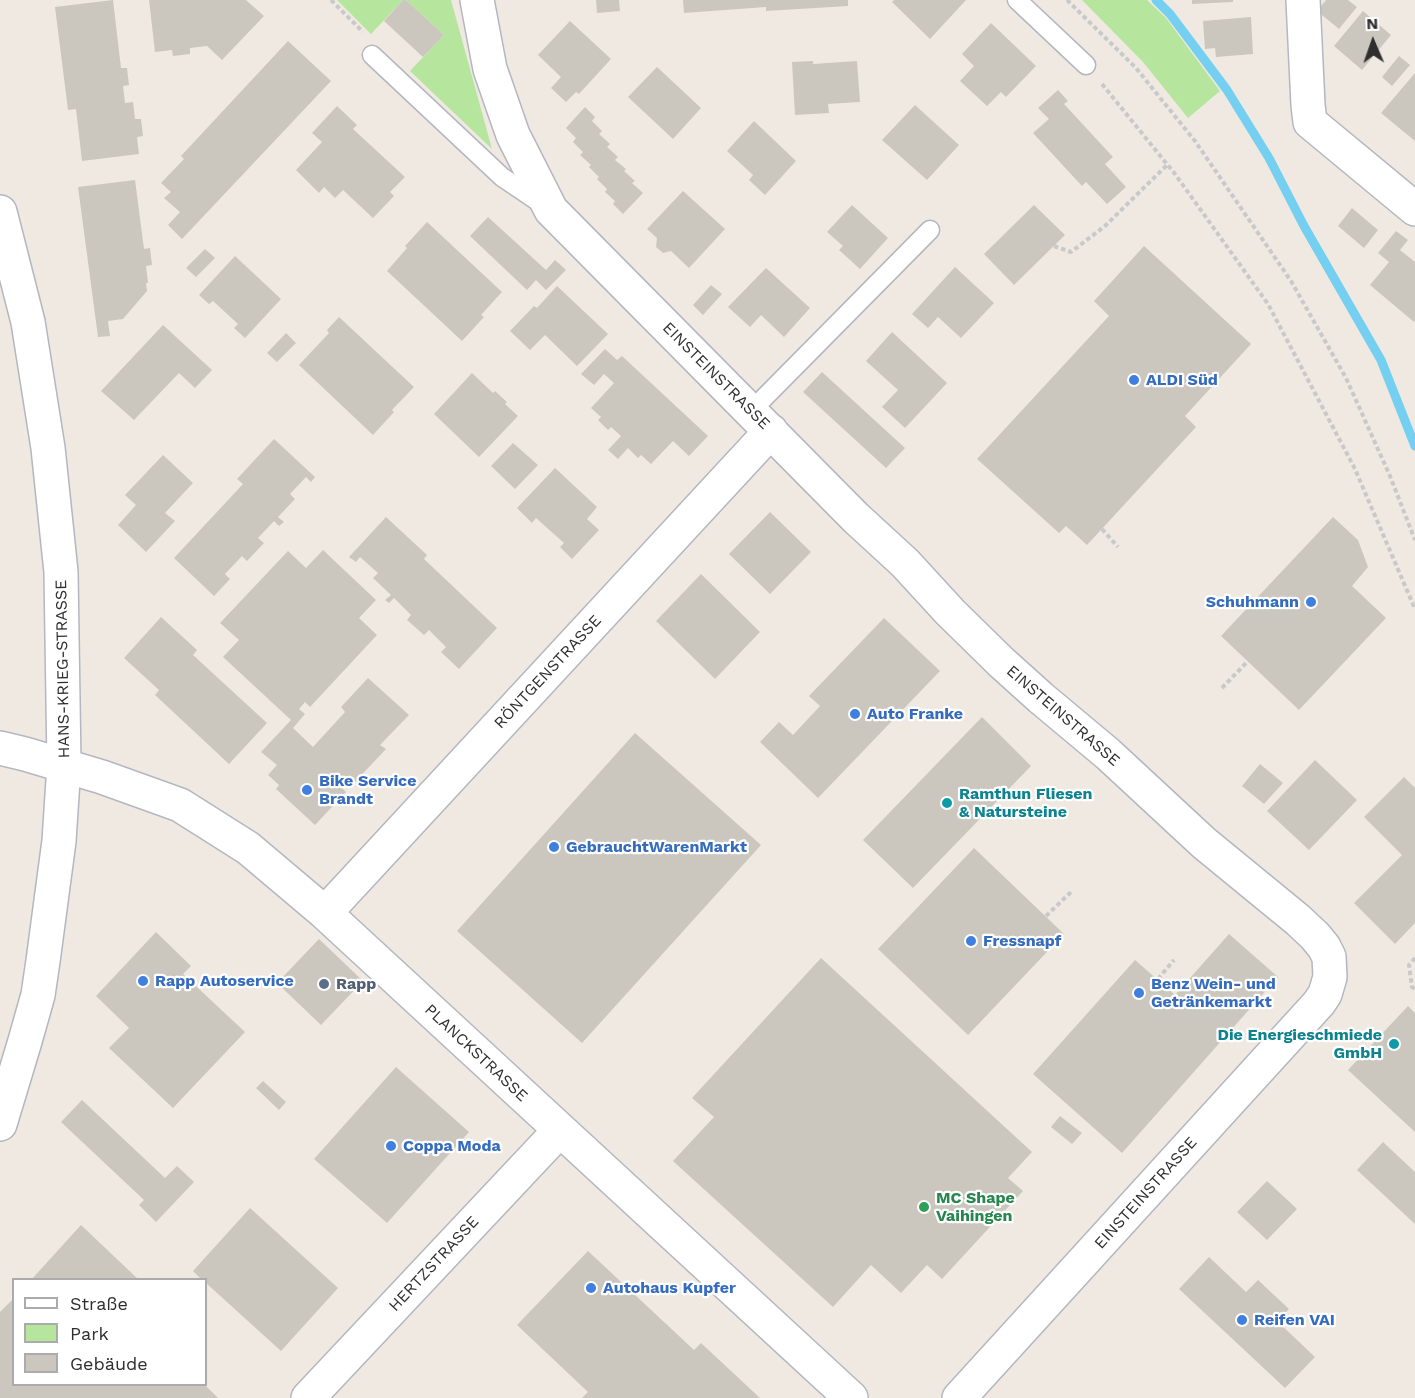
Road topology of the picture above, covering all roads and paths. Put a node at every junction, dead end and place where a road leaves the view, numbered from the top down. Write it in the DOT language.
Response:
graph roads {
  1 [pos="331,0"];
  2 [pos="477,0"];
  3 [pos="1017,0"];
  4 [pos="1067,0"];
  5 [pos="1303,0"];
  6 [pos="372,55"];
  7 [pos="1086,65"];
  8 [pos="1167,165"];
  9 [pos="1415,209"];
  10 [pos="551,210"];
  11 [pos="0,212"];
  12 [pos="930,230"];
  13 [pos="1054,246"];
  14 [pos="761,421"];
  15 [pos="1102,529"];
  16 [pos="1415,540"];
  17 [pos="1118,547"];
  18 [pos="1415,609"];
  19 [pos="1247,662"];
  20 [pos="1222,688"];
  21 [pos="0,748"];
  22 [pos="64,765"];
  23 [pos="1071,891"];
  24 [pos="325,913"];
  25 [pos="1046,916"];
  26 [pos="1415,958"];
  27 [pos="1174,960"];
  28 [pos="1158,980"];
  29 [pos="1415,989"];
  30 [pos="0,1124"];
  31 [pos="560,1130"];
  32 [pos="308,1398"];
  33 [pos="851,1398"];
  34 [pos="959,1398"];
  1 -- 6 [label="path"];
  2 -- 10 [label="street, EINSTEINSTRASSE"];
  3 -- 7 [label="lane"];
  4 -- 16 [label="path"];
  5 -- 9 [label="street"];
  6 -- 10 [label="lane"];
  7 -- 8 [label="path"];
  8 -- 13 [label="path"];
  8 -- 18 [label="path"];
  10 -- 14 [label="street, EINSTEINSTRASSE"];
  11 -- 22 [label="street, HANS-KRIEG-STRASSE"];
  12 -- 14 [label="lane"];
  14 -- 24 [label="street, RÖNTGENSTRASSE"];
  14 -- 34 [label="street, EINSTEINSTRASSE"];
  15 -- 17 [label="path"];
  19 -- 20 [label="path"];
  21 -- 22 [label="street, PLANCKSTRASSE"];
  22 -- 24 [label="street, PLANCKSTRASSE"];
  22 -- 30 [label="street, HANS-KRIEG-STRASSE"];
  23 -- 25 [label="path"];
  24 -- 31 [label="street, PLANCKSTRASSE"];
  26 -- 29 [label="path"];
  27 -- 28 [label="path"];
  31 -- 32 [label="street, HERTZSTRASSE"];
  31 -- 33 [label="street, PLANCKSTRASSE"];
}
